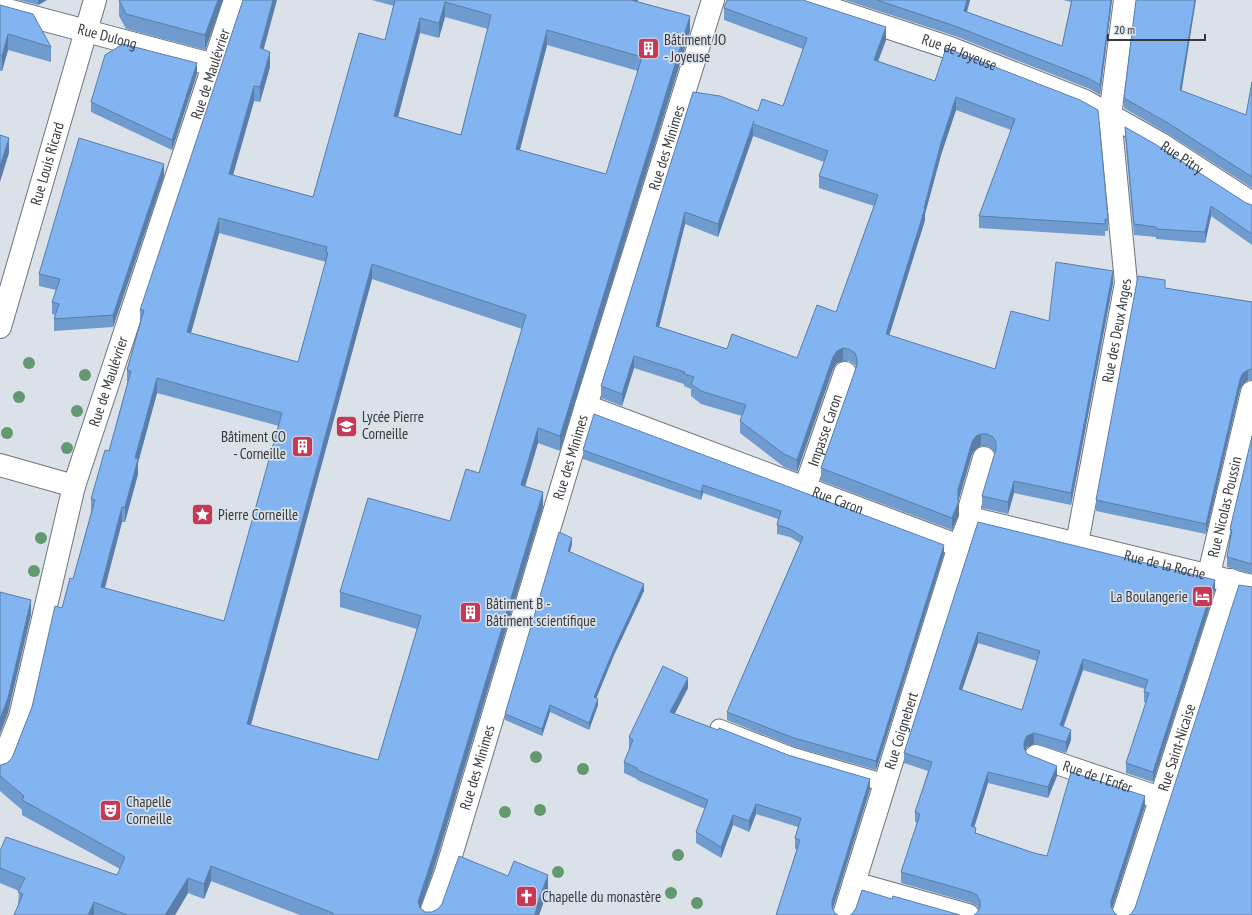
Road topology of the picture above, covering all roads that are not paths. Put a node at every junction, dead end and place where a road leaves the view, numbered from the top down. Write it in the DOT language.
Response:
graph roads {
  1 [pos="95,0"];
  2 [pos="235,0"];
  3 [pos="713,0"];
  4 [pos="804,0"];
  5 [pos="1125,0"];
  6 [pos="0,8"];
  7 [pos="86,31"];
  8 [pos="214,65"];
  9 [pos="1110,116"];
  10 [pos="1252,204"];
  11 [pos="0,327"];
  12 [pos="845,373"];
  13 [pos="1252,392"];
  14 [pos="586,406"];
  15 [pos="984,458"];
  16 [pos="0,465"];
  17 [pos="74,486"];
  18 [pos="804,488"];
  19 [pos="970,518"];
  20 [pos="1077,543"];
  21 [pos="959,546"];
  22 [pos="1208,574"];
  23 [pos="1231,580"];
  24 [pos="1252,586"];
  25 [pos="719,728"];
  26 [pos="1036,756"];
  27 [pos="0,768"];
  28 [pos="886,783"];
  29 [pos="1160,798"];
  30 [pos="854,883"];
  31 [pos="430,915"];
  32 [pos="844,915"];
  33 [pos="968,915"];
  34 [pos="1123,915"];
  1 -- 7 [label="street, Rue Louis Ricard"];
  2 -- 8 [label="street, Rue de Maulévrier"];
  3 -- 14 [label="street, Rue des Minimes"];
  4 -- 9 [label="street, Rue de Joyeuse"];
  5 -- 9 [label="street, Rue des Deux Anges"];
  6 -- 7 [label="street, Rue Dulong"];
  7 -- 8 [label="street, Rue Dulong"];
  7 -- 11 [label="street, Rue Louis Ricard"];
  8 -- 17 [label="street, Rue de Maulévrier"];
  9 -- 10 [label="street, Rue Pitry"];
  9 -- 20 [label="street, Rue des Deux Anges"];
  12 -- 18 [label="street, Impasse Caron"];
  13 -- 22 [label="street, Rue Nicolas Poussin"];
  14 -- 18 [label="street, Rue Caron"];
  14 -- 31 [label="street, Rue des Minimes"];
  15 -- 19 [label="street"];
  16 -- 17 [label="street"];
  17 -- 27 [label="street, Rue de Maulévrier"];
  18 -- 21 [label="street, Rue Caron"];
  19 -- 20 [label="street"];
  19 -- 21 [label="street"];
  20 -- 22 [label="street, Rue de la Roche"];
  21 -- 28 [label="street, Rue Coignebert"];
  22 -- 23 [label="street, Rue de la Roche"];
  23 -- 24 [label="street, Rue de la Roche"];
  23 -- 29 [label="street, Rue Saint-Nicaise"];
  25 -- 28 [label="lane"];
  26 -- 29 [label="street, Rue de l'Enfer"];
  28 -- 30 [label="street, Rue Coignebert"];
  29 -- 34 [label="street, Rue Saint-Nicaise"];
  30 -- 32 [label="street, Rue Coignebert"];
  30 -- 33 [label="street"];
}
